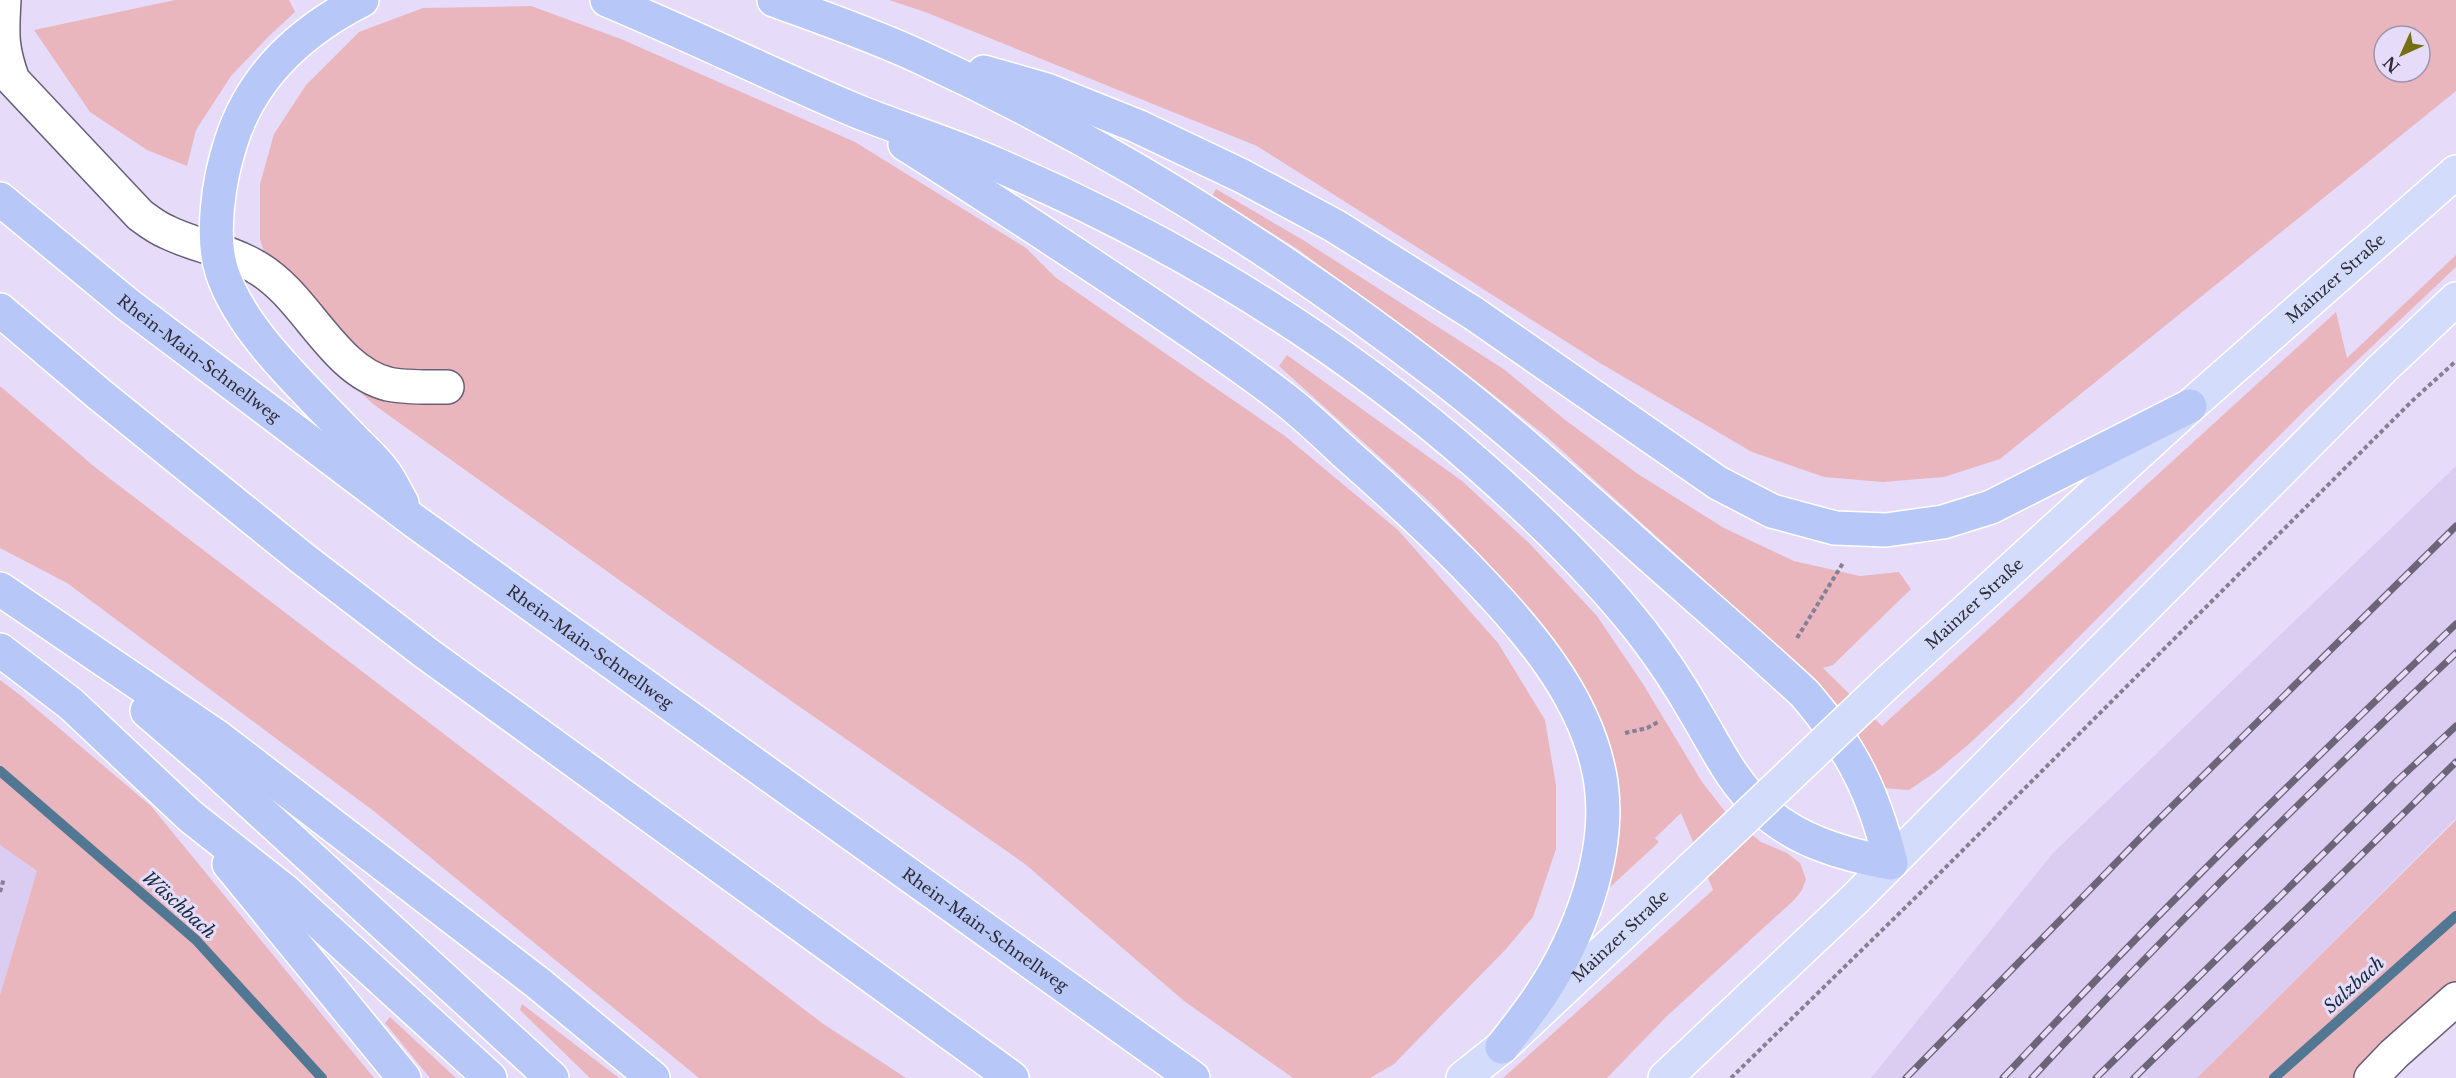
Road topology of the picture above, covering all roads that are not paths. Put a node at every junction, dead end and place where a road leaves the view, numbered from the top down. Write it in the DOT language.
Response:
graph roads {
  1 [pos="4,0"];
  2 [pos="362,0"];
  3 [pos="607,0"];
  4 [pos="774,0"];
  5 [pos="896,47"];
  6 [pos="848,108"];
  7 [pos="2456,172"];
  8 [pos="0,200"];
  9 [pos="218,249"];
  10 [pos="2456,299"];
  11 [pos="0,310"];
  12 [pos="447,387"];
  13 [pos="2190,406"];
  14 [pos="412,520"];
  15 [pos="8,594"];
  16 [pos="0,650"];
  17 [pos="190,816"];
  18 [pos="1891,863"];
  19 [pos="2456,999"];
  20 [pos="1502,1047"];
  21 [pos="1192,1077"];
  22 [pos="404,1078"];
  23 [pos="490,1078"];
  24 [pos="552,1078"];
  25 [pos="654,1078"];
  26 [pos="1012,1078"];
  27 [pos="1463,1078"];
  28 [pos="1665,1078"];
  29 [pos="2371,1078"];
  1 -- 9 [label="lane"];
  2 -- 9 [label="highway"];
  3 -- 6 [label="highway"];
  4 -- 5 [label="highway"];
  5 -- 13 [label="highway"];
  5 -- 18 [label="highway"];
  6 -- 18 [label="highway"];
  6 -- 20 [label="highway"];
  7 -- 13 [label="main road, Mainzer Straße"];
  8 -- 14 [label="highway, Rhein-Main-Schnellweg"];
  9 -- 12 [label="lane"];
  9 -- 14 [label="highway"];
  10 -- 18 [label="main road"];
  11 -- 26 [label="highway"];
  13 -- 20 [label="main road, Mainzer Straße, bridge"];
  14 -- 21 [label="highway, Rhein-Main-Schnellweg"];
  15 -- 24 [label="highway"];
  15 -- 25 [label="highway"];
  16 -- 17 [label="highway"];
  17 -- 22 [label="highway"];
  17 -- 23 [label="highway"];
  18 -- 28 [label="main road"];
  19 -- 29 [label="lane"];
  20 -- 27 [label="main road, Mainzer Straße"];
}
